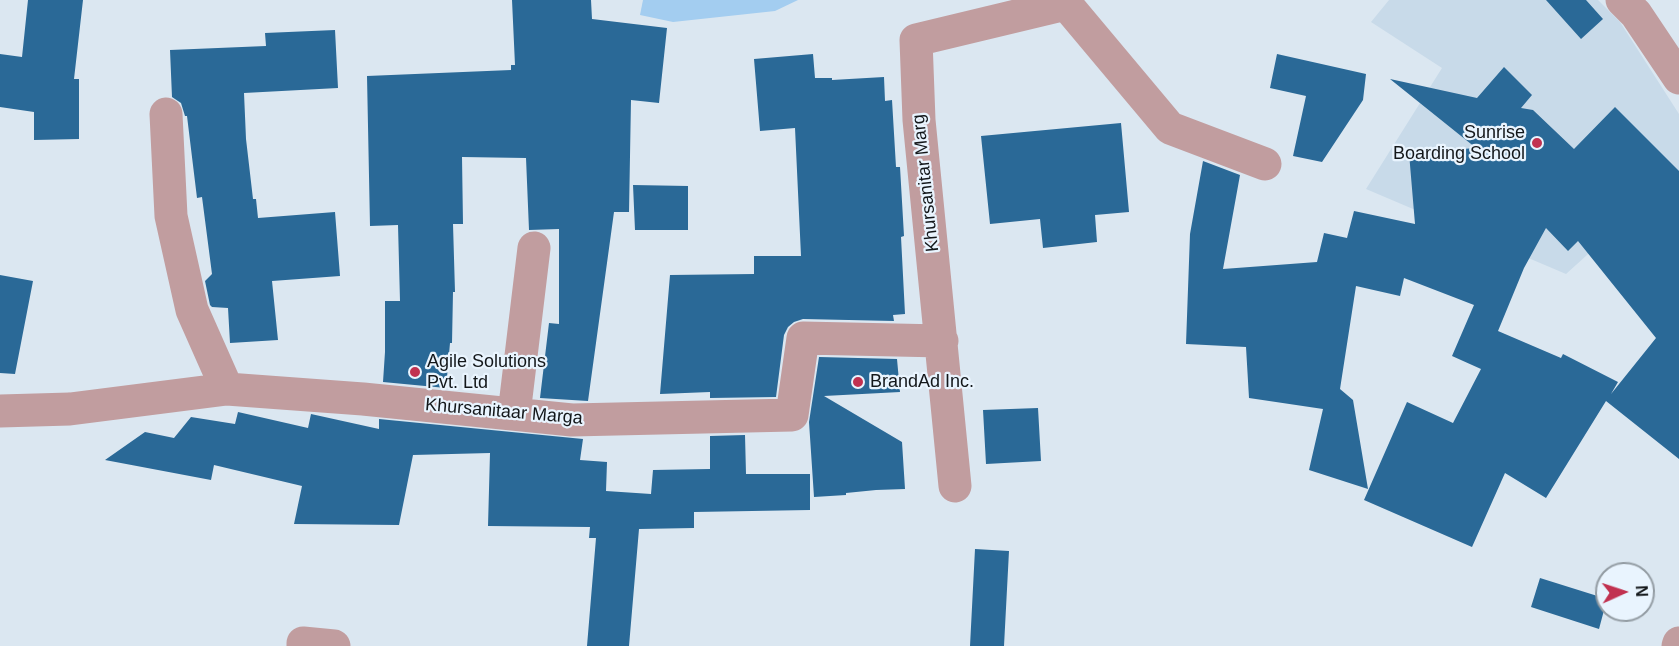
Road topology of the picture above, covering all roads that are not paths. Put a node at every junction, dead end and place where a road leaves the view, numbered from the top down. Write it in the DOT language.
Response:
graph roads {
  1 [pos="1622,0"];
  2 [pos="1064,2"];
  3 [pos="1679,78"];
  4 [pos="166,114"];
  5 [pos="1265,164"];
  6 [pos="534,248"];
  7 [pos="942,341"];
  8 [pos="227,389"];
  9 [pos="0,411"];
  10 [pos="514,414"];
  11 [pos="955,486"];
  12 [pos="303,646"];
  13 [pos="334,646"];
  1 -- 3 [label="street"];
  2 -- 5 [label="street"];
  2 -- 7 [label="street, Khursanitar Marg"];
  4 -- 8 [label="street"];
  6 -- 10 [label="street"];
  7 -- 10 [label="street, Khursanitaar Marga"];
  7 -- 11 [label="street, Khursanitar Marg"];
  8 -- 9 [label="street, Khursanitaar Marga"];
  8 -- 10 [label="street, Khursanitaar Marga"];
  12 -- 13 [label="street"];
}
